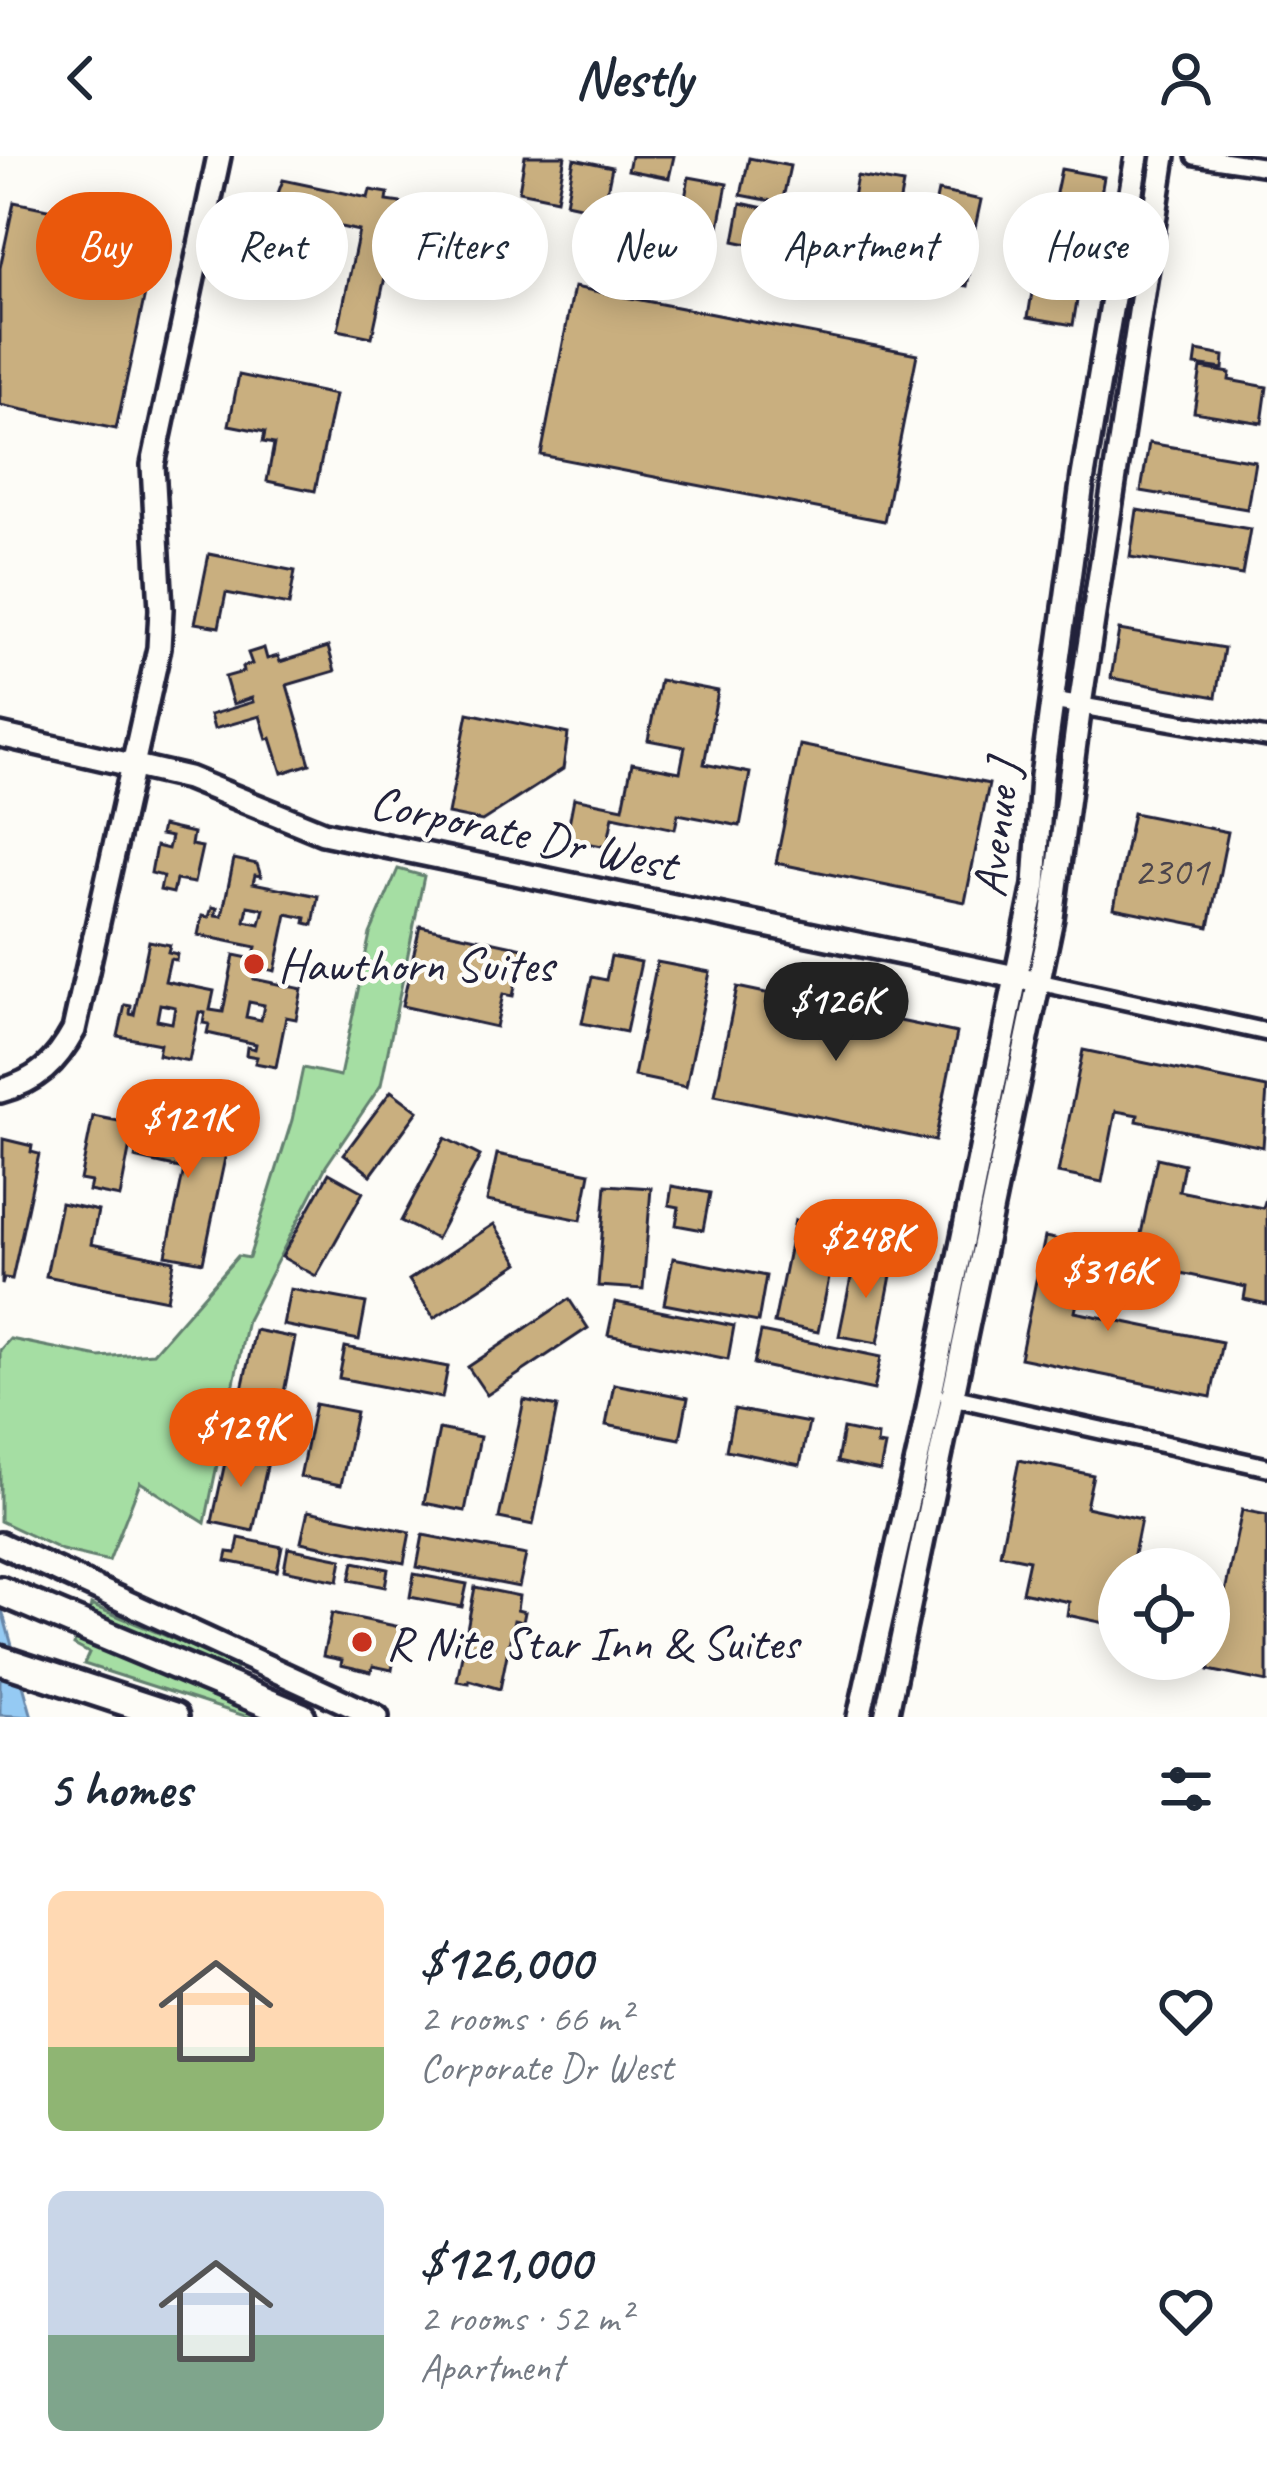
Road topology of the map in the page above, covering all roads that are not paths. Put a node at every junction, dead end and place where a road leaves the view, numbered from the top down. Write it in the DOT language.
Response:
graph roads {
  1 [pos="219,156"];
  2 [pos="1137,156"];
  3 [pos="1165,156"];
  4 [pos="1195,156"];
  5 [pos="1267,167"];
  6 [pos="1053,701"];
  7 [pos="1080,705"];
  8 [pos="0,735"];
  9 [pos="1267,738"];
  10 [pos="133,764"];
  11 [pos="1028,980"];
  12 [pos="1267,1032"];
  13 [pos="0,1091"];
  14 [pos="931,1392"];
  15 [pos="954,1397"];
  16 [pos="1267,1467"];
  17 [pos="0,1545"];
  18 [pos="0,1593"];
  19 [pos="881,1626"];
  20 [pos="904,1631"];
  21 [pos="0,1660"];
  22 [pos="174,1717"];
  23 [pos="301,1717"];
  24 [pos="377,1717"];
  25 [pos="859,1717"];
  26 [pos="886,1717"];
  1 -- 10 [label="street"];
  2 -- 6 [label="street, Avenue J"];
  3 -- 7 [label="street, Avenue J"];
  4 -- 5 [label="street"];
  6 -- 7 [label="street"];
  6 -- 11 [label="street, Avenue J"];
  7 -- 9 [label="street"];
  7 -- 11 [label="street, Avenue J"];
  8 -- 10 [label="street, Corporate Dr West"];
  10 -- 11 [label="street, Corporate Dr West"];
  10 -- 13 [label="street"];
  11 -- 12 [label="street"];
  11 -- 14 [label="street, Avenue J"];
  11 -- 15 [label="street, Avenue J"];
  14 -- 15 [label="street"];
  14 -- 19 [label="street, Avenue J"];
  15 -- 16 [label="street"];
  15 -- 20 [label="street, Avenue J"];
  17 -- 24 [label="street"];
  18 -- 23 [label="highway"];
  19 -- 20 [label="street"];
  19 -- 25 [label="street, Avenue J"];
  20 -- 26 [label="street, Avenue J"];
  21 -- 22 [label="highway"];
}
